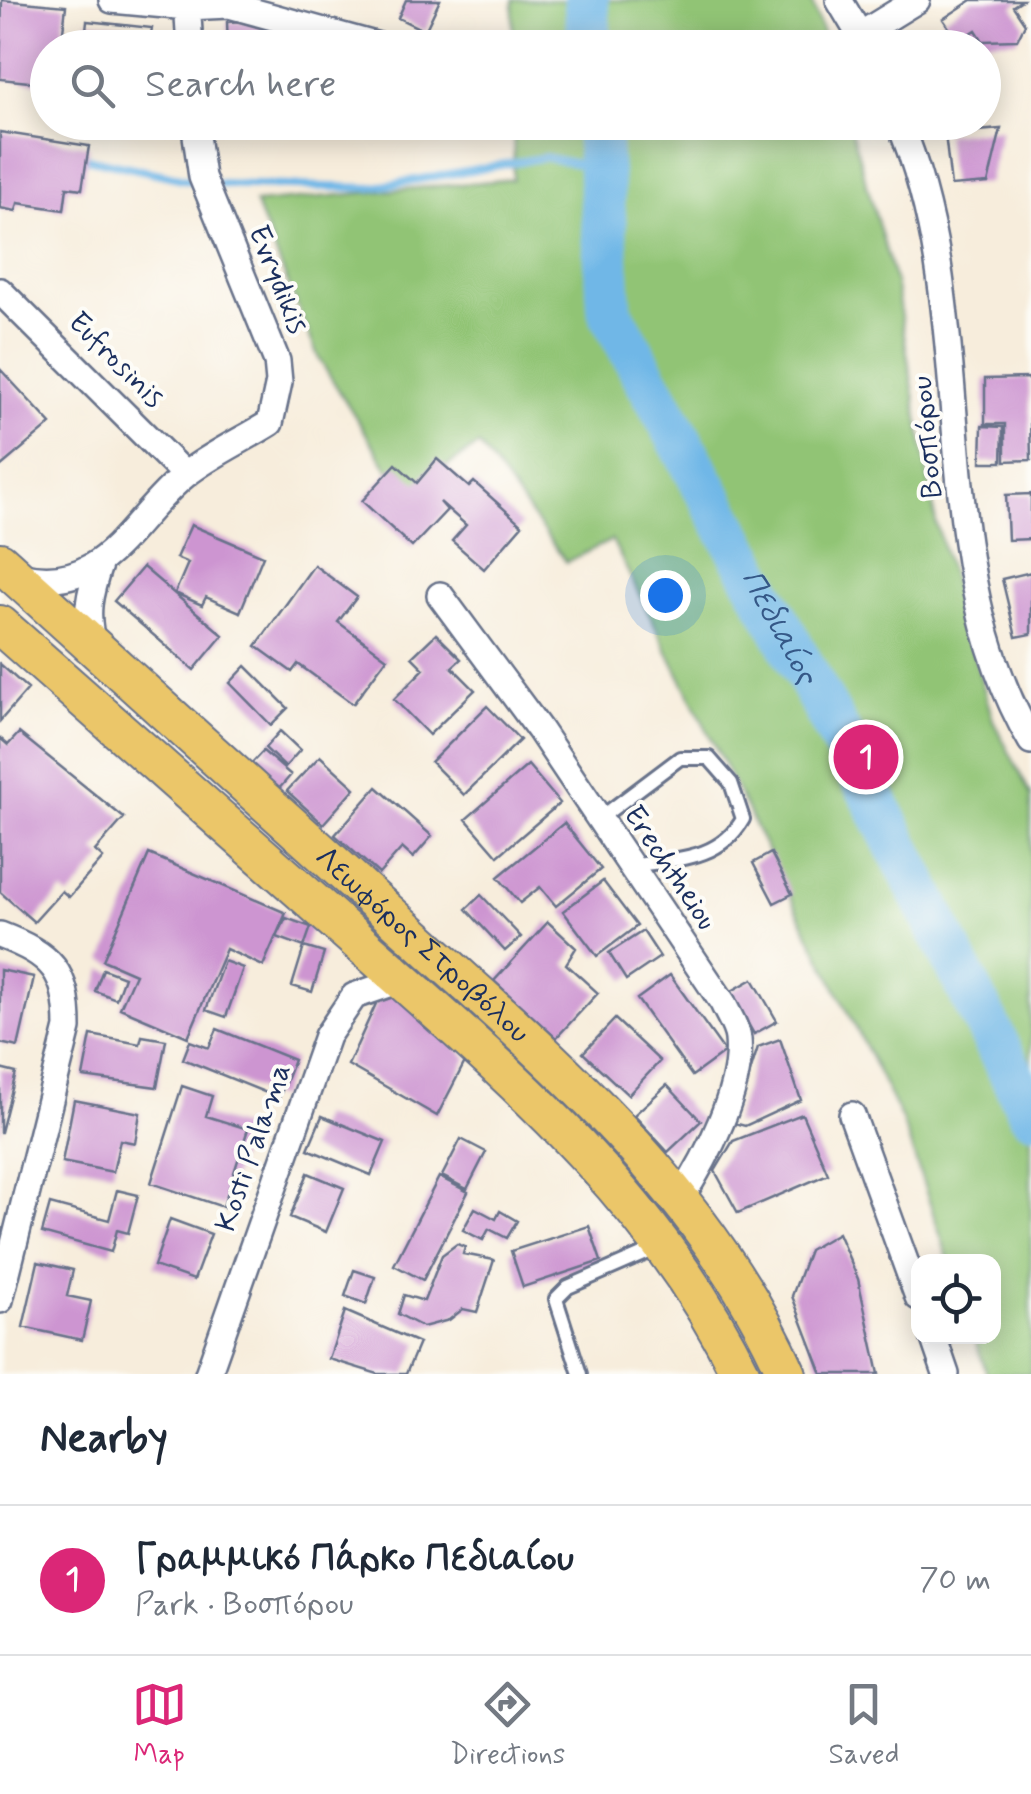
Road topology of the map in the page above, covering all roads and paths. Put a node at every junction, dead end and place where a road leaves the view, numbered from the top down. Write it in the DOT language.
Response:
graph roads {
  1 [pos="112,0"];
  2 [pos="839,0"];
  3 [pos="917,0"];
  4 [pos="187,4"];
  5 [pos="189,30"];
  6 [pos="320,30"];
  7 [pos="857,30"];
  8 [pos="878,30"];
  9 [pos="197,140"];
  10 [pos="905,140"];
  11 [pos="0,291"];
  12 [pos="185,474"];
  13 [pos="100,562"];
  14 [pos="6,568"];
  15 [pos="440,595"];
  16 [pos="0,625"];
  17 [pos="94,647"];
  18 [pos="1020,700"];
  19 [pos="1031,741"];
  20 [pos="599,819"];
  21 [pos="630,866"];
  22 [pos="0,935"];
  23 [pos="402,980"];
  24 [pos="852,1116"];
  25 [pos="680,1199"];
  26 [pos="665,1245"];
  27 [pos="911,1277"];
  28 [pos="0,1300"];
  29 [pos="936,1344"];
  30 [pos="208,1374"];
  31 [pos="580,1374"];
  32 [pos="741,1374"];
  33 [pos="787,1374"];
  34 [pos="946,1374"];
  1 -- 4 [label="street"];
  2 -- 7 [label="street"];
  3 -- 8 [label="street"];
  4 -- 5 [label="street"];
  4 -- 6 [label="street"];
  9 -- 12 [label="street, Evrydikis"];
  10 -- 18 [label="street, Βοσπόρου"];
  11 -- 12 [label="street, Eufrosinis"];
  12 -- 13 [label="street, Evrydikis"];
  13 -- 14 [label="street"];
  13 -- 17 [label="street"];
  14 -- 17 [label="main road, Λεωφόρος Στροβόλου"];
  15 -- 20 [label="street, Erechtheiou"];
  16 -- 23 [label="main road, Λεωφόρος Στροβόλου"];
  17 -- 25 [label="main road, Λεωφόρος Στροβόλου"];
  18 -- 19 [label="street, Βοσπόρου"];
  20 -- 21 [label="street, Erechtheiou"];
  20 -- 21 [label="lane"];
  21 -- 25 [label="street, Erechtheiou"];
  22 -- 28 [label="street"];
  23 -- 26 [label="main road, Λεωφόρος Στροβόλου"];
  23 -- 30 [label="street, Kosti Palama"];
  24 -- 27 [label="street"];
  25 -- 33 [label="main road, Λεωφόρος Στροβόλου"];
  26 -- 31 [label="lane"];
  26 -- 32 [label="main road, Λεωφόρος Στροβόλου"];
  29 -- 34 [label="street"];
}
